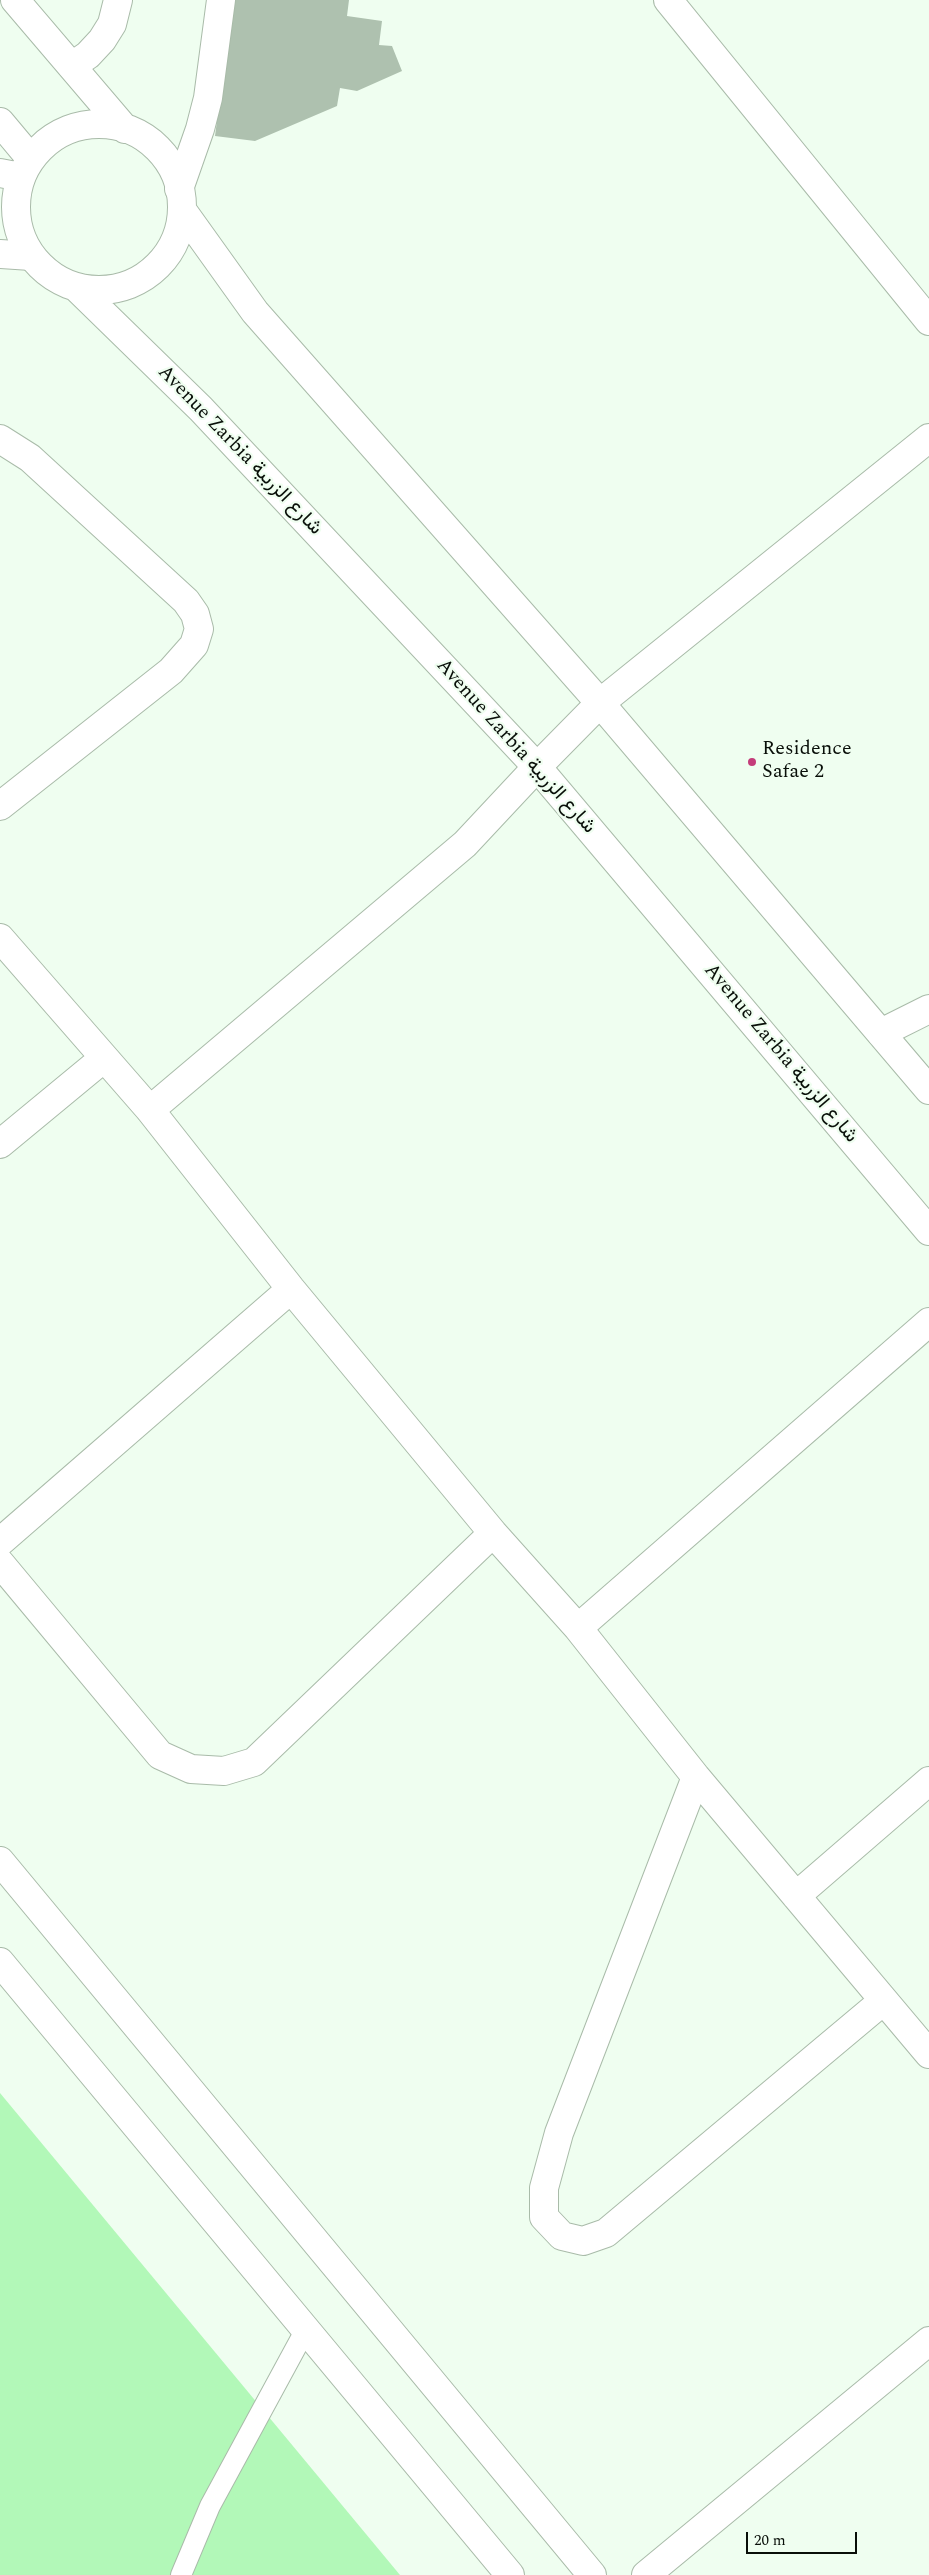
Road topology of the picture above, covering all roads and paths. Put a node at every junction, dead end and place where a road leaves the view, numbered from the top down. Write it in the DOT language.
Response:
graph roads {
  1 [pos="15,0"];
  2 [pos="118,0"];
  3 [pos="221,0"];
  4 [pos="668,0"];
  5 [pos="72,66"];
  6 [pos="0,122"];
  7 [pos="125,129"];
  8 [pos="17,170"];
  9 [pos="180,200"];
  10 [pos="0,254"];
  11 [pos="31,256"];
  12 [pos="76,287"];
  13 [pos="929,321"];
  14 [pos="929,438"];
  15 [pos="0,439"];
  16 [pos="600,703"];
  17 [pos="537,767"];
  18 [pos="0,806"];
  19 [pos="0,938"];
  20 [pos="929,1009"];
  21 [pos="881,1033"];
  22 [pos="104,1058"];
  23 [pos="929,1090"];
  24 [pos="150,1110"];
  25 [pos="0,1144"];
  26 [pos="929,1231"];
  27 [pos="291,1289"];
  28 [pos="929,1322"];
  29 [pos="493,1533"];
  30 [pos="0,1542"];
  31 [pos="0,1563"];
  32 [pos="578,1628"];
  33 [pos="696,1777"];
  34 [pos="929,1781"];
  35 [pos="0,1861"];
  36 [pos="796,1896"];
  37 [pos="0,1962"];
  38 [pos="883,2001"];
  39 [pos="929,2054"];
  40 [pos="306,2329"];
  41 [pos="929,2341"];
  42 [pos="181,2575"];
  43 [pos="510,2575"];
  44 [pos="592,2575"];
  45 [pos="646,2575"];
  1 -- 5 [label="street"];
  2 -- 5 [label="street"];
  3 -- 9 [label="street"];
  4 -- 13 [label="street"];
  5 -- 7 [label="street"];
  6 -- 8 [label="street"];
  7 -- 8 [label="street"];
  7 -- 9 [label="street"];
  8 -- 11 [label="street"];
  9 -- 12 [label="street"];
  9 -- 16 [label="street"];
  10 -- 11 [label="street"];
  11 -- 12 [label="street"];
  12 -- 17 [label="street, Avenue Zarbia شارع الزربية"];
  14 -- 16 [label="street"];
  15 -- 18 [label="street"];
  16 -- 17 [label="street"];
  16 -- 21 [label="street"];
  17 -- 24 [label="street"];
  17 -- 26 [label="street, Avenue Zarbia شارع الزربية"];
  19 -- 22 [label="street"];
  20 -- 21 [label="street"];
  21 -- 23 [label="street"];
  22 -- 24 [label="street"];
  22 -- 25 [label="street"];
  24 -- 27 [label="street"];
  27 -- 29 [label="street"];
  27 -- 30 [label="street"];
  28 -- 32 [label="street"];
  29 -- 31 [label="street"];
  29 -- 32 [label="street"];
  32 -- 33 [label="street"];
  33 -- 36 [label="street"];
  33 -- 38 [label="street"];
  34 -- 36 [label="street"];
  35 -- 44 [label="street"];
  36 -- 38 [label="street"];
  37 -- 40 [label="street"];
  38 -- 39 [label="street"];
  40 -- 42 [label="lane"];
  40 -- 43 [label="street"];
  41 -- 45 [label="street"];
}
